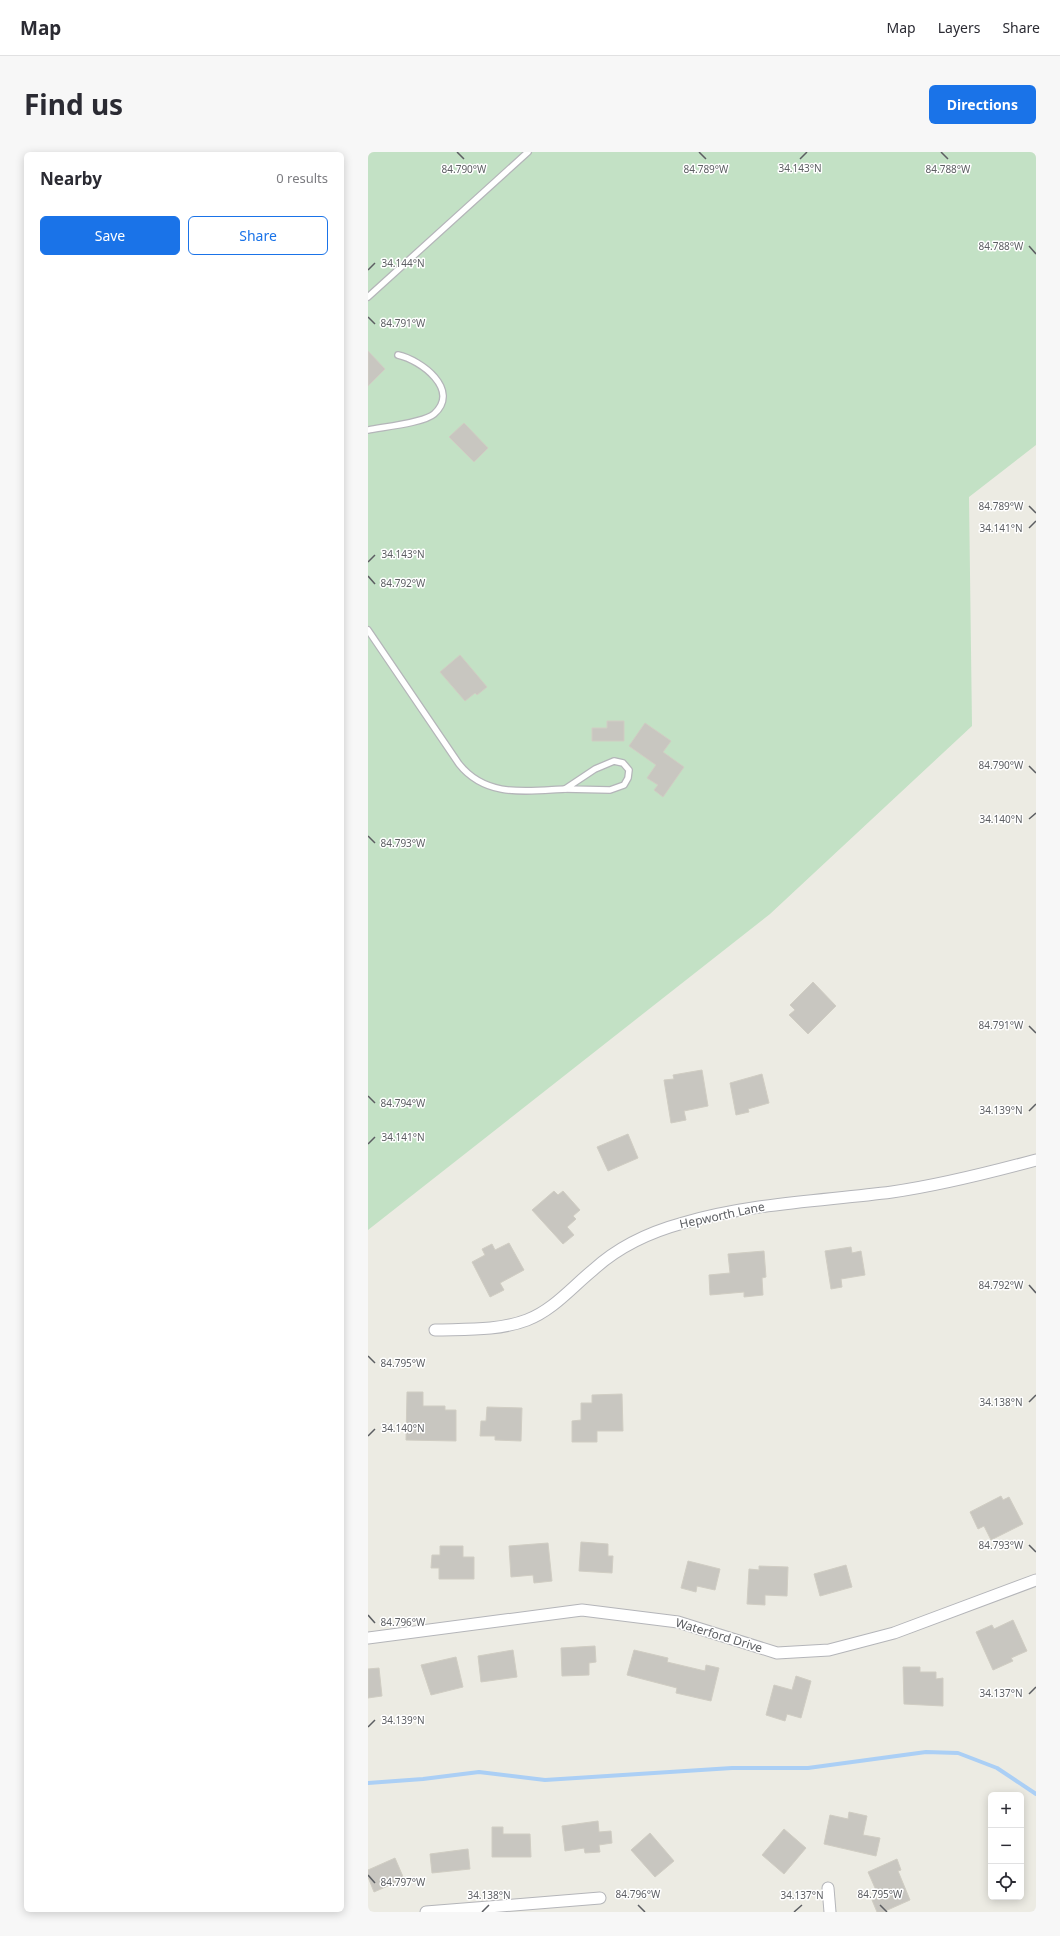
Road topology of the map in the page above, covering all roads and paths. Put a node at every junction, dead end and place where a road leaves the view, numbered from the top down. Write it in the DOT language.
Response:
graph roads {
  1 [pos="528,152"];
  2 [pos="368,297"];
  3 [pos="398,355"];
  4 [pos="368,430"];
  5 [pos="368,630"];
  6 [pos="565,790"];
  7 [pos="1036,1160"];
  8 [pos="435,1330"];
  9 [pos="1036,1580"];
  10 [pos="368,1638"];
  11 [pos="828,1888"];
  12 [pos="600,1898"];
  13 [pos="426,1912"];
  14 [pos="830,1912"];
  1 -- 2 [label="lane"];
  3 -- 4 [label="lane"];
  5 -- 6 [label="lane"];
  6 -- 6 [label="lane"];
  7 -- 8 [label="street, Hepworth Lane"];
  9 -- 10 [label="street, Waterford Drive"];
  11 -- 14 [label="street"];
  12 -- 13 [label="street"];
}
